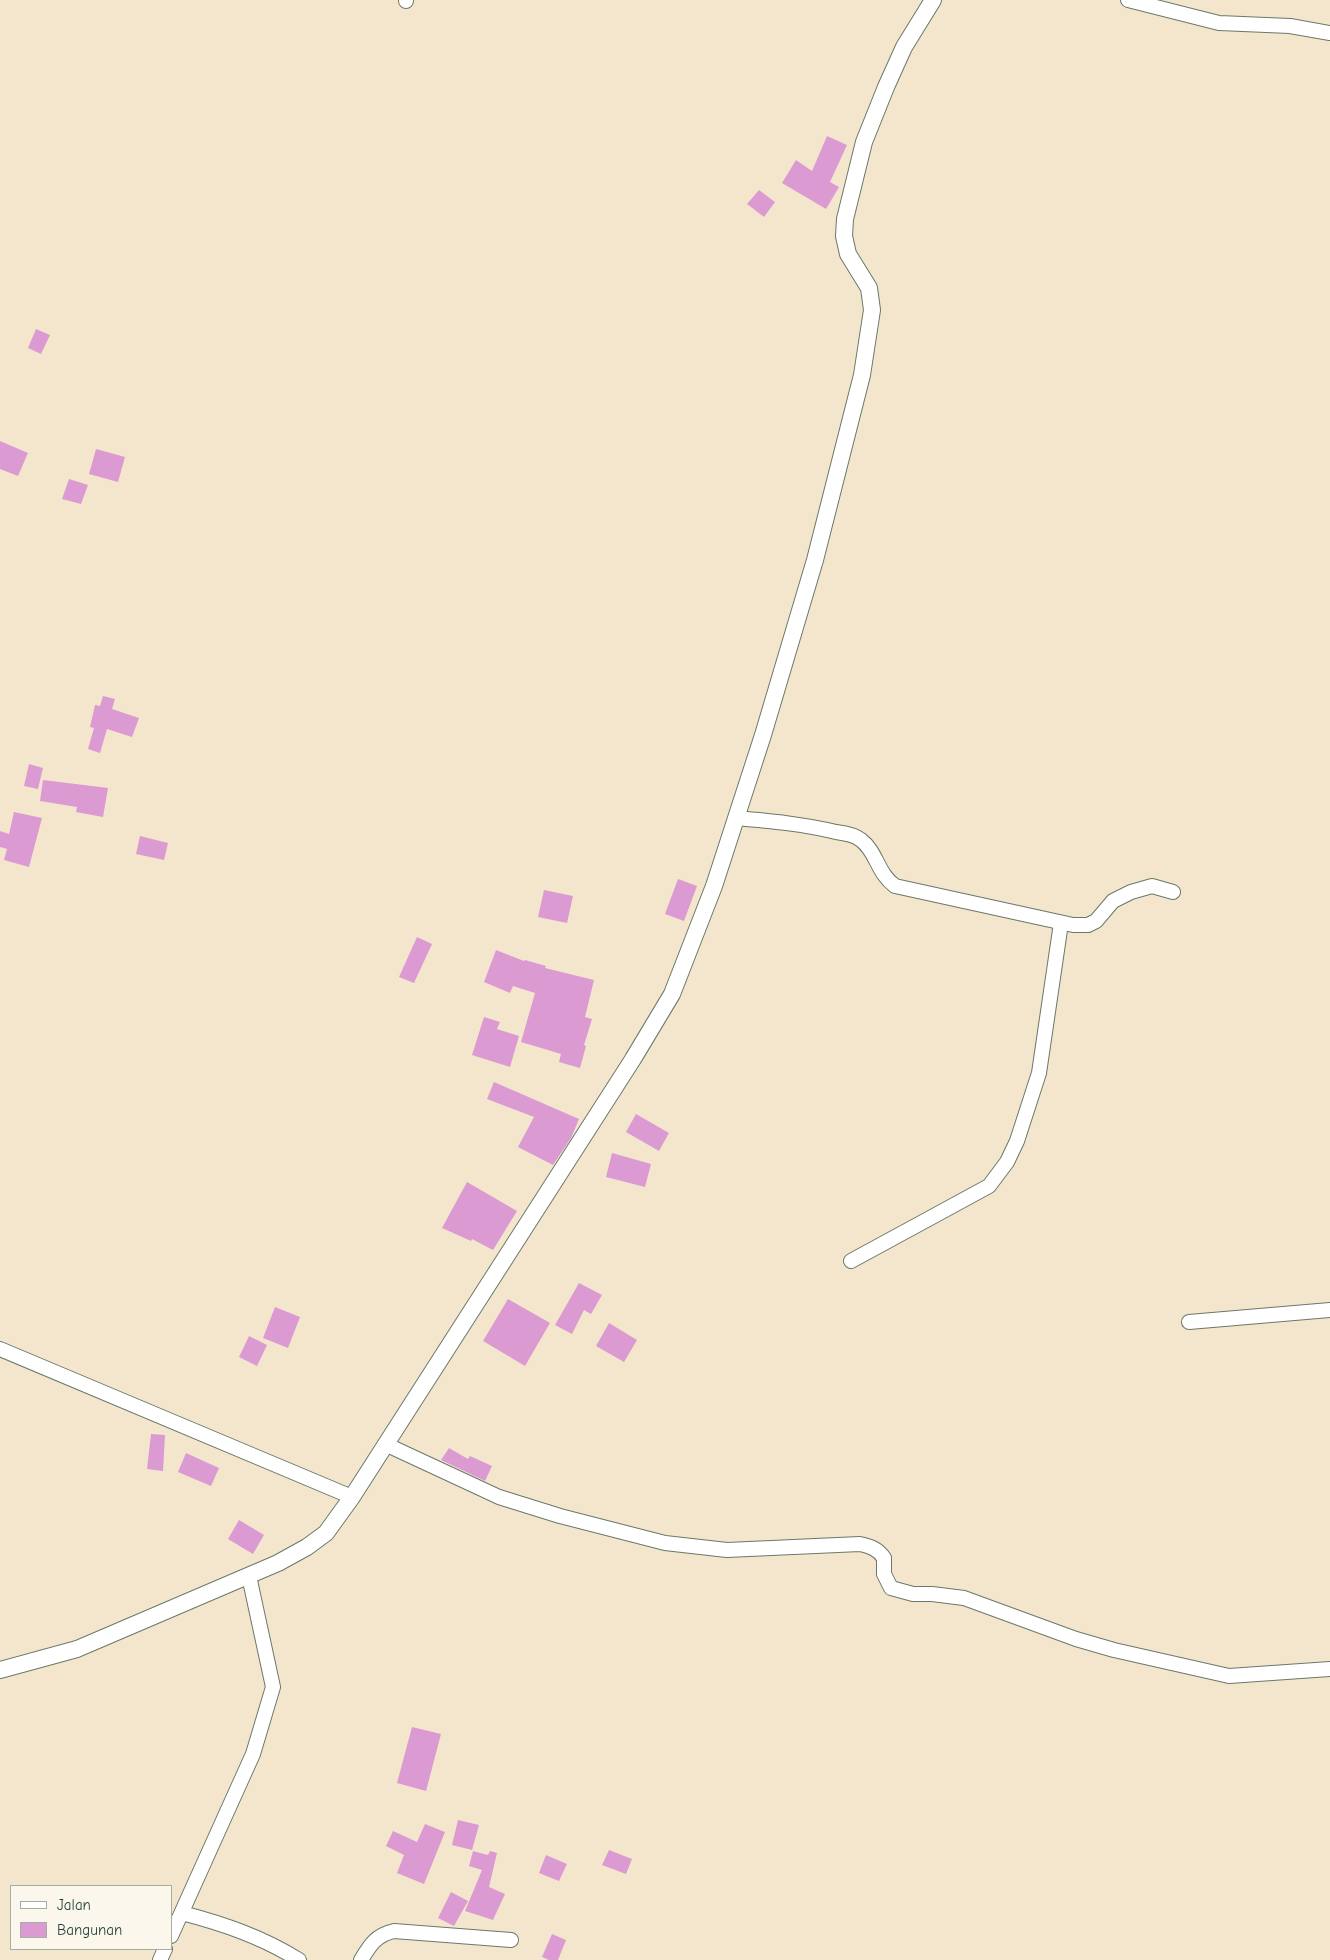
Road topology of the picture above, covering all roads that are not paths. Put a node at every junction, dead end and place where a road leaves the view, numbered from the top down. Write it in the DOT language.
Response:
graph roads {
  1 [pos="933,0"];
  2 [pos="1128,0"];
  3 [pos="1330,34"];
  4 [pos="736,818"];
  5 [pos="1173,892"];
  6 [pos="1061,922"];
  7 [pos="851,1261"];
  8 [pos="1330,1310"];
  9 [pos="1189,1322"];
  10 [pos="0,1349"];
  11 [pos="385,1444"];
  12 [pos="352,1497"];
  13 [pos="249,1576"];
  14 [pos="1330,1669"];
  15 [pos="0,1670"];
  16 [pos="182,1913"];
  17 [pos="172,1934"];
  18 [pos="511,1940"];
  19 [pos="299,1960"];
  20 [pos="361,1960"];
  1 -- 4 [label="street"];
  2 -- 3 [label="street"];
  4 -- 6 [label="street"];
  4 -- 11 [label="street"];
  5 -- 6 [label="street"];
  6 -- 7 [label="street"];
  8 -- 9 [label="street"];
  10 -- 12 [label="street"];
  11 -- 12 [label="street"];
  11 -- 14 [label="street"];
  12 -- 13 [label="street"];
  13 -- 15 [label="street"];
  13 -- 16 [label="street"];
  16 -- 17 [label="street"];
  16 -- 19 [label="street"];
  18 -- 20 [label="street"];
}
